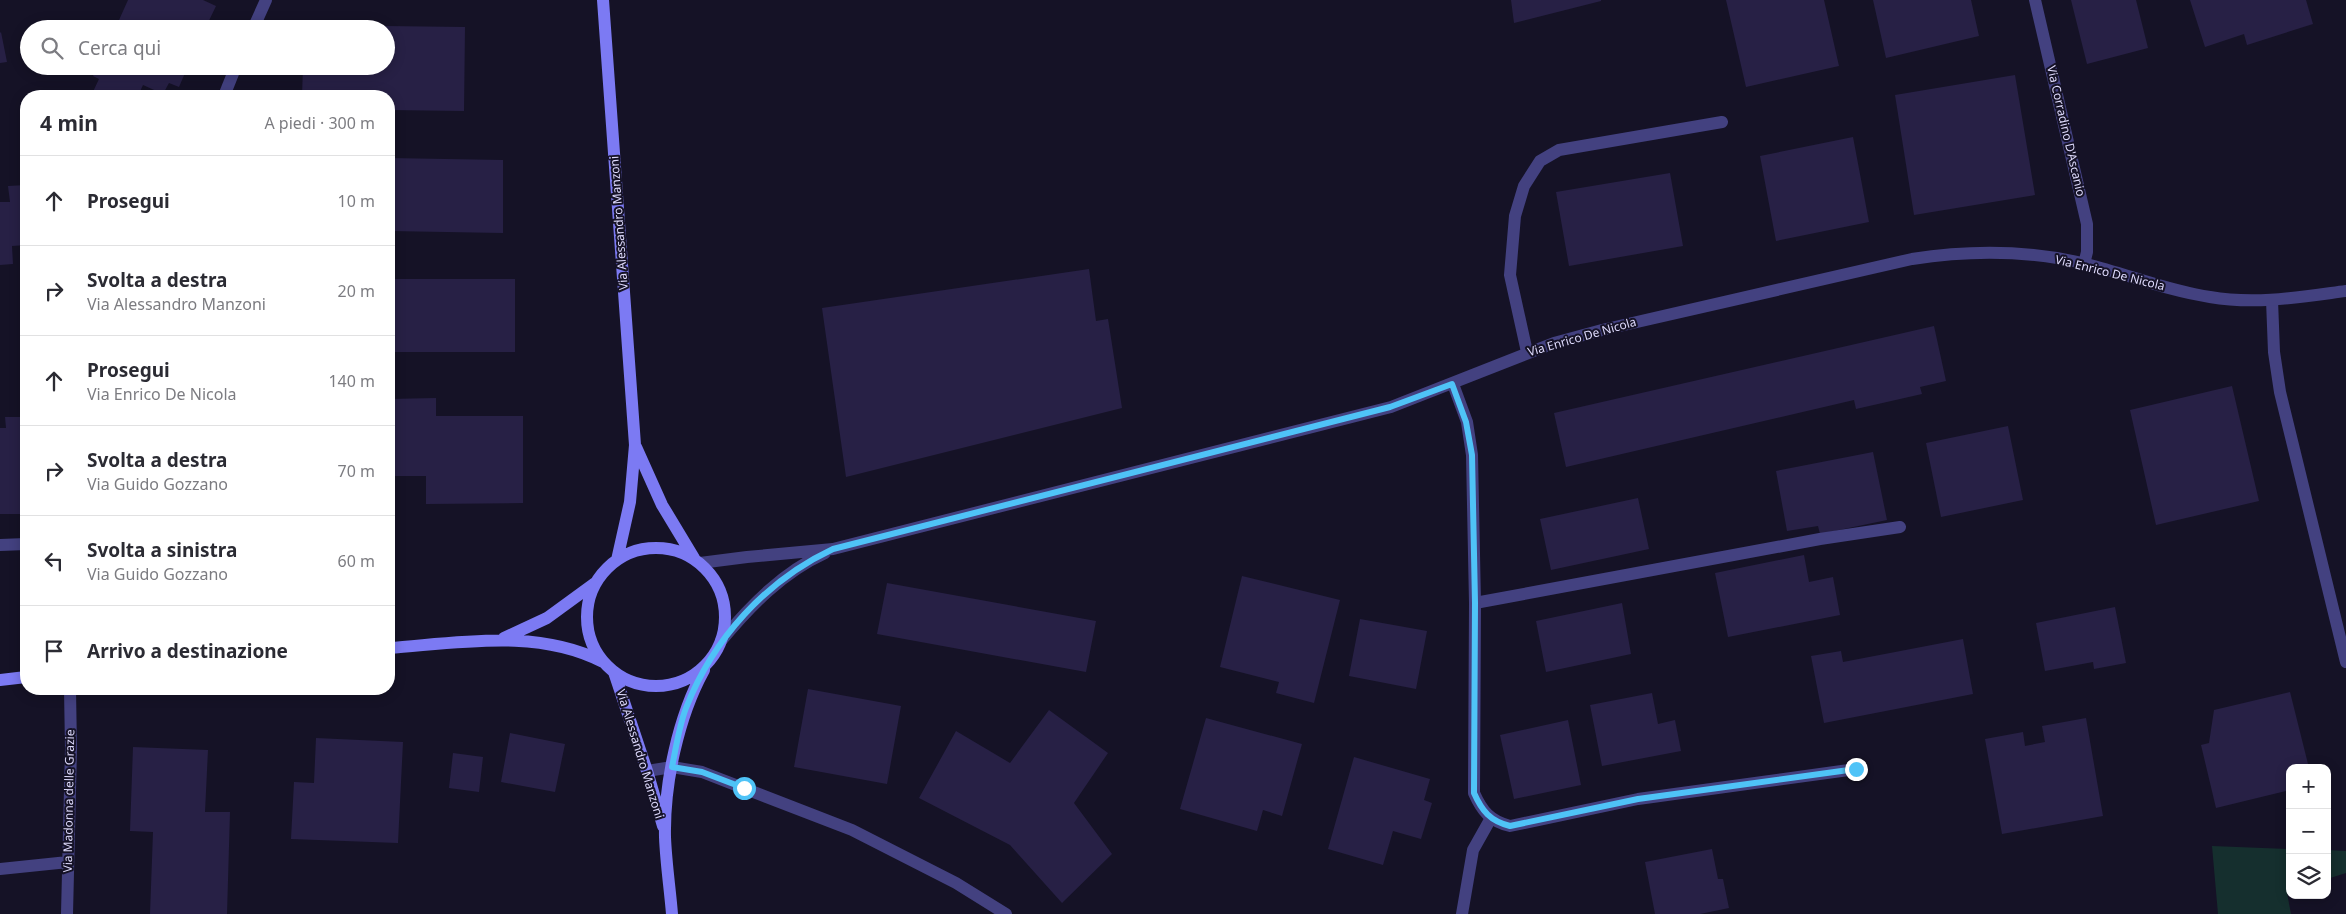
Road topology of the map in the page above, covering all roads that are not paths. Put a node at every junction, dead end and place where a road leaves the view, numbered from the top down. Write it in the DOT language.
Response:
graph roads {
  1 [pos="266,0"];
  2 [pos="603,0"];
  3 [pos="2035,0"];
  4 [pos="257,20"];
  5 [pos="232,75"];
  6 [pos="226,90"];
  7 [pos="1722,122"];
  8 [pos="2084,264"];
  9 [pos="2346,291"];
  10 [pos="2272,300"];
  11 [pos="1527,352"];
  12 [pos="1452,384"];
  13 [pos="635,445"];
  14 [pos="1900,527"];
  15 [pos="0,544"];
  16 [pos="20,544"];
  17 [pos="833,549"];
  18 [pos="617,560"];
  19 [pos="698,562"];
  20 [pos="597,582"];
  21 [pos="1475,603"];
  22 [pos="499,640"];
  23 [pos="721,641"];
  24 [pos="395,648"];
  25 [pos="603,662"];
  26 [pos="709,662"];
  27 [pos="2346,662"];
  28 [pos="614,672"];
  29 [pos="20,678"];
  30 [pos="0,680"];
  31 [pos="70,695"];
  32 [pos="672,767"];
  33 [pos="1856,769"];
  34 [pos="647,771"];
  35 [pos="1491,818"];
  36 [pos="665,836"];
  37 [pos="68,862"];
  38 [pos="0,869"];
  39 [pos="67,914"];
  40 [pos="672,914"];
  41 [pos="1006,914"];
  42 [pos="1462,914"];
  1 -- 4 [label="street"];
  2 -- 13 [label="street, Via Alessandro Manzoni"];
  3 -- 8 [label="street, Via Corradino D'Ascanio"];
  5 -- 6 [label="street"];
  7 -- 11 [label="street"];
  8 -- 10 [label="street, Via Enrico De Nicola"];
  8 -- 11 [label="street, Via Enrico De Nicola"];
  9 -- 10 [label="street, Via Enrico De Nicola"];
  10 -- 27 [label="street"];
  11 -- 12 [label="street, Via Enrico De Nicola"];
  12 -- 17 [label="street, Via Enrico De Nicola"];
  12 -- 21 [label="street"];
  13 -- 18 [label="street, Via Alessandro Manzoni"];
  13 -- 19 [label="street, Via Alessandro Manzoni"];
  14 -- 21 [label="street"];
  15 -- 16 [label="street"];
  17 -- 19 [label="street, Via Enrico De Nicola"];
  17 -- 23 [label="street, Via Enrico De Nicola"];
  18 -- 19 [label="street"];
  18 -- 20 [label="street"];
  19 -- 23 [label="street"];
  20 -- 22 [label="street"];
  20 -- 25 [label="street"];
  21 -- 35 [label="street"];
  22 -- 24 [label="street"];
  22 -- 25 [label="street"];
  23 -- 26 [label="street"];
  25 -- 28 [label="street"];
  26 -- 28 [label="street"];
  26 -- 32 [label="street, Via Alessandro Manzoni"];
  28 -- 34 [label="street, Via Alessandro Manzoni"];
  29 -- 30 [label="street"];
  31 -- 37 [label="street, Via Madonna delle Grazie"];
  32 -- 34 [label="street"];
  32 -- 36 [label="street, Via Alessandro Manzoni"];
  32 -- 41 [label="street"];
  33 -- 35 [label="street"];
  34 -- 36 [label="street, Via Alessandro Manzoni"];
  35 -- 42 [label="street"];
  36 -- 40 [label="street, Via Alessandro Manzoni"];
  37 -- 38 [label="street"];
  37 -- 39 [label="street, Via Madonna delle Grazie"];
}
